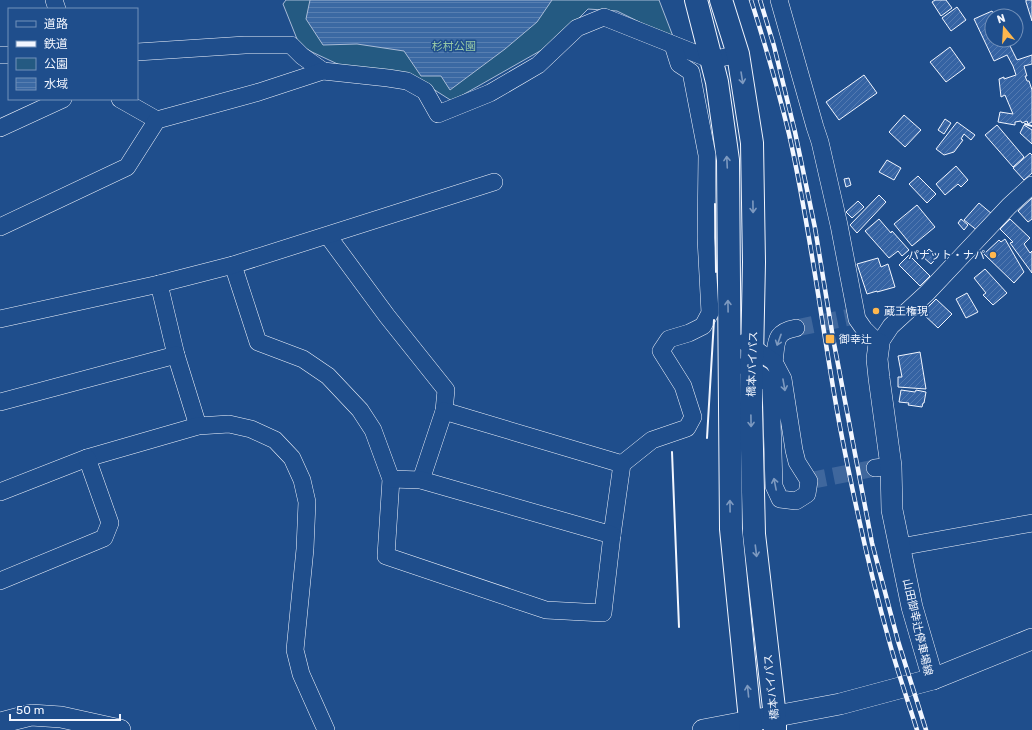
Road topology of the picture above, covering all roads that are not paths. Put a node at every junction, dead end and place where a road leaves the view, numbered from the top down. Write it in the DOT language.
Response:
graph roads {
  1 [pos="696,0"];
  2 [pos="721,0"];
  3 [pos="779,0"];
  4 [pos="673,45"];
  5 [pos="138,52"];
  6 [pos="738,54"];
  7 [pos="712,60"];
  8 [pos="323,71"];
  9 [pos="61,100"];
  10 [pos="122,100"];
  11 [pos="157,120"];
  12 [pos="0,128"];
  13 [pos="494,182"];
  14 [pos="1032,185"];
  15 [pos="0,227"];
  16 [pos="328,236"];
  17 [pos="233,265"];
  18 [pos="159,284"];
  19 [pos="0,320"];
  20 [pos="796,328"];
  21 [pos="729,330"];
  22 [pos="879,344"];
  23 [pos="753,348"];
  24 [pos="176,355"];
  25 [pos="730,358"];
  26 [pos="774,362"];
  27 [pos="752,370"];
  28 [pos="0,402"];
  29 [pos="444,411"];
  30 [pos="198,426"];
  31 [pos="88,458"];
  32 [pos="622,464"];
  33 [pos="391,479"];
  34 [pos="421,480"];
  35 [pos="0,492"];
  36 [pos="1032,523"];
  37 [pos="612,535"];
  38 [pos="900,547"];
  39 [pos="0,581"];
  40 [pos="1032,639"];
  41 [pos="933,679"];
  42 [pos="0,723"];
  43 [pos="775,723"];
  44 [pos="751,725"];
  45 [pos="120,730"];
  46 [pos="326,730"];
  47 [pos="703,730"];
  1 -- 7 [label="highway, 橋本バイパス"];
  2 -- 6 [label="highway, 橋本バイパス"];
  3 -- 22 [label="street"];
  4 -- 7 [label="street"];
  4 -- 8 [label="street"];
  4 -- 32 [label="street"];
  5 -- 8 [label="street"];
  6 -- 7 [label="street"];
  6 -- 23 [label="highway, 橋本バイパス, one-way"];
  21 -- 7 [label="highway, 橋本バイパス, one-way"];
  8 -- 11 [label="street"];
  9 -- 12 [label="street"];
  10 -- 11 [label="street"];
  11 -- 15 [label="street"];
  13 -- 16 [label="street"];
  14 -- 22 [label="street"];
  16 -- 17 [label="street"];
  16 -- 29 [label="street"];
  17 -- 18 [label="street"];
  17 -- 33 [label="street"];
  18 -- 19 [label="street"];
  18 -- 24 [label="street"];
  20 -- 26 [label="street, one-way"];
  21 -- 23 [label="street"];
  21 -- 25 [label="highway, 橋本バイパス"];
  22 -- 38 [label="main road, 山田御幸辻停車場線"];
  23 -- 26 [label="street"];
  23 -- 27 [label="highway, 橋本バイパス"];
  24 -- 28 [label="street"];
  24 -- 30 [label="street"];
  25 -- 27 [label="street"];
  44 -- 25 [label="highway, 橋本バイパス, one-way"];
  26 -- 27 [label="street, one-way"];
  27 -- 43 [label="highway, 橋本バイパス, one-way"];
  29 -- 32 [label="street"];
  29 -- 34 [label="street"];
  30 -- 31 [label="street"];
  30 -- 46 [label="street"];
  31 -- 35 [label="street"];
  31 -- 39 [label="street"];
  32 -- 37 [label="street"];
  33 -- 34 [label="street"];
  33 -- 37 [label="street"];
  34 -- 37 [label="street"];
  36 -- 38 [label="street"];
  38 -- 41 [label="main road, 山田御幸辻停車場線"];
  40 -- 41 [label="main road"];
  41 -- 43 [label="main road, 山田御幸辻停車場線"];
  42 -- 45 [label="main road"];
  43 -- 44 [label="main road, 山田御幸辻停車場線"];
  44 -- 47 [label="main road, 山田御幸辻停車場線"];
}
